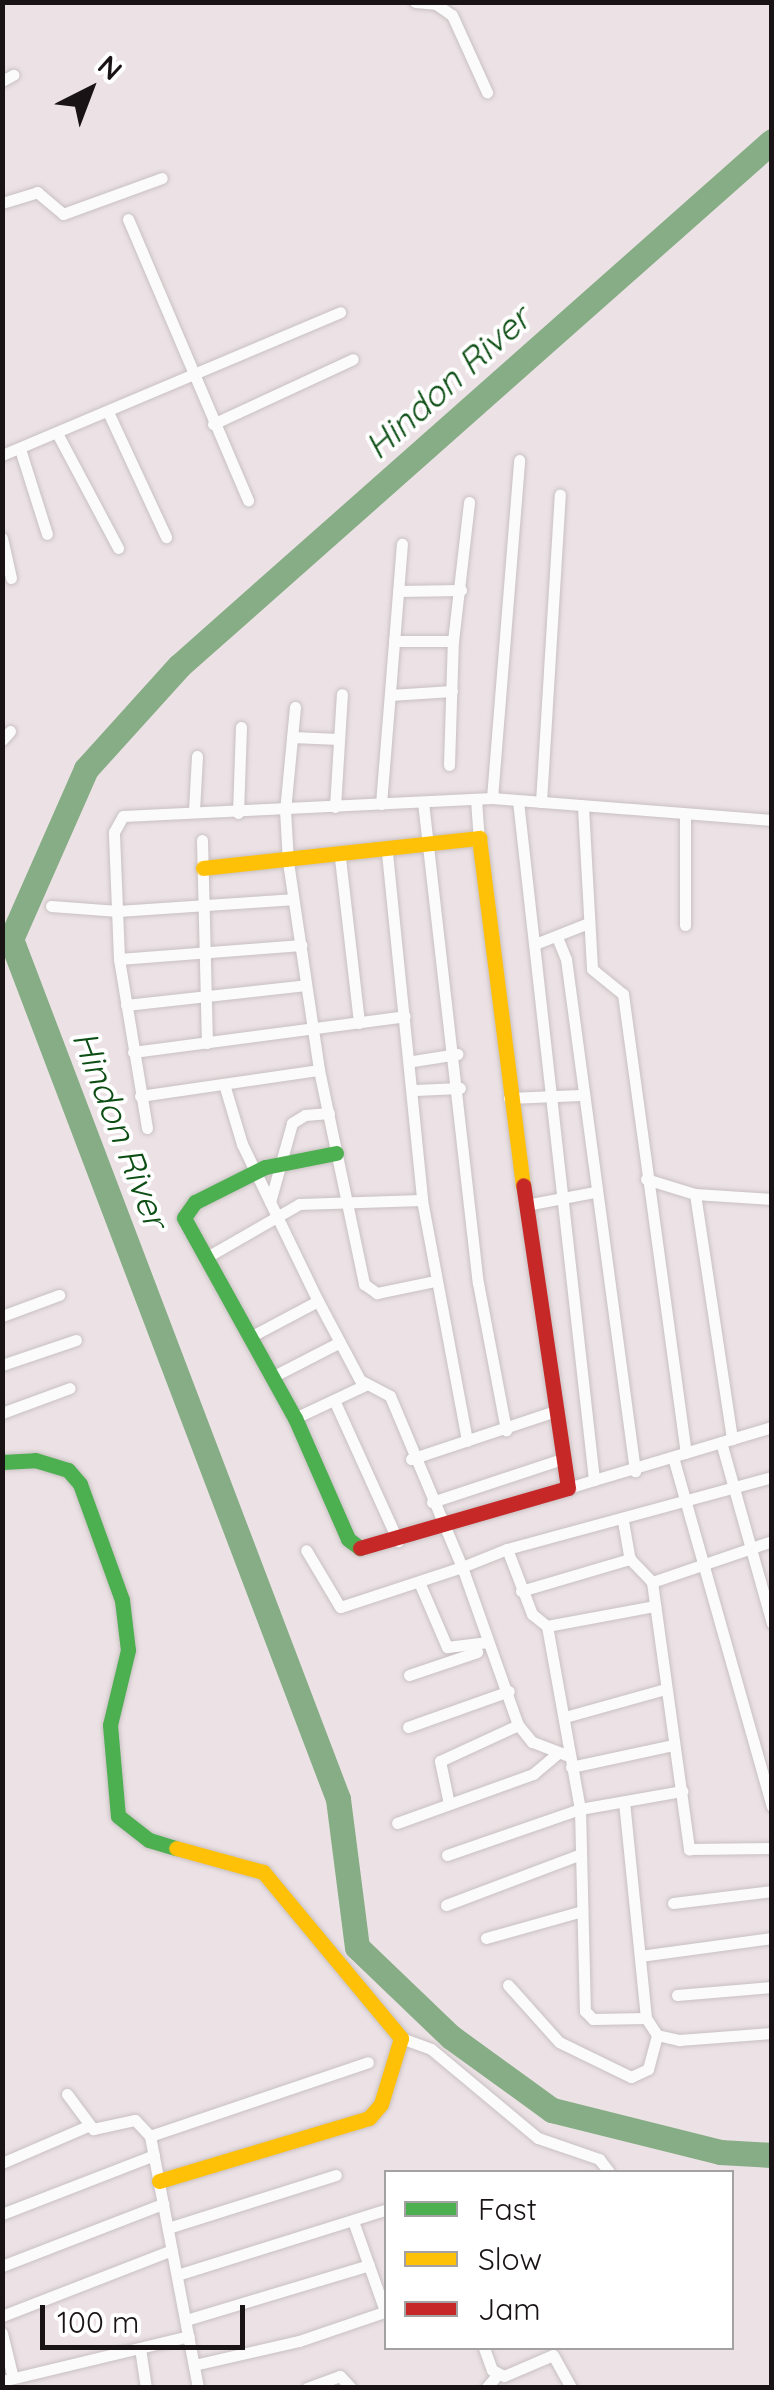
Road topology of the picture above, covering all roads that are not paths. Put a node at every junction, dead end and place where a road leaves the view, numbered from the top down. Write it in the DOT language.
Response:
graph roads {
  1 [pos="415,2"];
  2 [pos="487,92"];
  3 [pos="162,178"];
  4 [pos="2,203"];
  5 [pos="128,219"];
  6 [pos="340,312"];
  7 [pos="353,359"];
  8 [pos="192,376"];
  9 [pos="108,412"];
  10 [pos="213,424"];
  11 [pos="58,435"];
  12 [pos="20,449"];
  13 [pos="2,454"];
  14 [pos="518,460"];
  15 [pos="560,495"];
  16 [pos="248,501"];
  17 [pos="470,502"];
  18 [pos="46,534"];
  19 [pos="166,537"];
  20 [pos="2,538"];
  21 [pos="402,544"];
  22 [pos="118,548"];
  23 [pos="11,578"];
  24 [pos="461,590"];
  25 [pos="398,592"];
  26 [pos="394,641"];
  27 [pos="453,641"];
  28 [pos="452,691"];
  29 [pos="342,694"];
  30 [pos="390,694"];
  31 [pos="295,707"];
  32 [pos="242,727"];
  33 [pos="292,737"];
  34 [pos="339,739"];
  35 [pos="197,756"];
  36 [pos="448,765"];
  37 [pos="476,798"];
  38 [pos="492,798"];
  39 [pos="518,801"];
  40 [pos="423,802"];
  41 [pos="541,802"];
  42 [pos="382,804"];
  43 [pos="334,807"];
  44 [pos="583,807"];
  45 [pos="284,810"];
  46 [pos="194,811"];
  47 [pos="238,812"];
  48 [pos="686,814"];
  49 [pos="772,820"];
  50 [pos="479,838"];
  51 [pos="202,840"];
  52 [pos="428,845"];
  53 [pos="387,852"];
  54 [pos="340,858"];
  55 [pos="288,862"];
  56 [pos="203,868"];
  57 [pos="292,899"];
  58 [pos="202,904"];
  59 [pos="52,906"];
  60 [pos="118,911"];
  61 [pos="586,924"];
  62 [pos="685,926"];
  63 [pos="557,937"];
  64 [pos="534,944"];
  65 [pos="301,945"];
  66 [pos="202,954"];
  67 [pos="119,960"];
  68 [pos="306,986"];
  69 [pos="204,995"];
  70 [pos="126,1005"];
  71 [pos="405,1016"];
  72 [pos="359,1023"];
  73 [pos="312,1030"];
  74 [pos="207,1043"];
  75 [pos="134,1052"];
  76 [pos="457,1054"];
  77 [pos="413,1060"];
  78 [pos="319,1070"];
  79 [pos="224,1084"];
  80 [pos="460,1088"];
  81 [pos="415,1090"];
  82 [pos="580,1095"];
  83 [pos="140,1096"];
  84 [pos="552,1097"];
  85 [pos="509,1098"];
  86 [pos="328,1113"];
  87 [pos="147,1128"];
  88 [pos="336,1153"];
  89 [pos="281,1161"];
  90 [pos="256,1171"];
  91 [pos="646,1179"];
  92 [pos="594,1192"];
  93 [pos="696,1194"];
  94 [pos="562,1197"];
  95 [pos="346,1198"];
  96 [pos="422,1200"];
  97 [pos="772,1200"];
  98 [pos="270,1202"];
  99 [pos="526,1205"];
  100 [pos="278,1217"];
  101 [pos="207,1257"];
  102 [pos="435,1282"];
  103 [pos="60,1295"];
  104 [pos="2,1301"];
  105 [pos="318,1301"];
  106 [pos="5,1315"];
  107 [pos="250,1337"];
  108 [pos="76,1340"];
  109 [pos="340,1342"];
  110 [pos="2,1365"];
  111 [pos="272,1377"];
  112 [pos="365,1384"];
  113 [pos="70,1388"];
  114 [pos="334,1400"];
  115 [pos="552,1412"];
  116 [pos="2,1413"];
  117 [pos="296,1418"];
  118 [pos="772,1427"];
  119 [pos="506,1430"];
  120 [pos="466,1441"];
  121 [pos="726,1441"];
  122 [pos="686,1453"];
  123 [pos="673,1457"];
  124 [pos="411,1459"];
  125 [pos="562,1459"];
  126 [pos="2,1462"];
  127 [pos="636,1471"];
  128 [pos="772,1476"];
  129 [pos="594,1480"];
  130 [pos="568,1488"];
  131 [pos="732,1488"];
  132 [pos="432,1502"];
  133 [pos="690,1502"];
  134 [pos="623,1521"];
  135 [pos="444,1527"];
  136 [pos="398,1541"];
  137 [pos="772,1541"];
  138 [pos="750,1548"];
  139 [pos="506,1549"];
  140 [pos="306,1550"];
  141 [pos="630,1559"];
  142 [pos="708,1564"];
  143 [pos="462,1567"];
  144 [pos="419,1582"];
  145 [pos="652,1582"];
  146 [pos="521,1591"];
  147 [pos="655,1606"];
  148 [pos="772,1622"];
  149 [pos="548,1626"];
  150 [pos="489,1644"];
  151 [pos="409,1675"];
  152 [pos="665,1689"];
  153 [pos="509,1691"];
  154 [pos="565,1718"];
  155 [pos="518,1725"];
  156 [pos="408,1727"];
  157 [pos="674,1745"];
  158 [pos="566,1759"];
  159 [pos="682,1791"];
  160 [pos="624,1802"];
  161 [pos="449,1804"];
  162 [pos="772,1806"];
  163 [pos="580,1809"];
  164 [pos="397,1823"];
  165 [pos="772,1848"];
  166 [pos="581,1854"];
  167 [pos="447,1855"];
  168 [pos="772,1891"];
  169 [pos="673,1903"];
  170 [pos="446,1905"];
  171 [pos="582,1911"];
  172 [pos="486,1938"];
  173 [pos="772,1938"];
  174 [pos="640,1956"];
  175 [pos="508,1986"];
  176 [pos="772,1987"];
  177 [pos="678,1995"];
  178 [pos="646,2018"];
  179 [pos="772,2033"];
  180 [pos="658,2035"];
  181 [pos="401,2038"];
  182 [pos="368,2062"];
  183 [pos="67,2094"];
  184 [pos="88,2126"];
  185 [pos="150,2136"];
  186 [pos="154,2155"];
  187 [pos="2,2164"];
  188 [pos="606,2170"];
  189 [pos="336,2175"];
  190 [pos="159,2180"];
  191 [pos="164,2204"];
  192 [pos="384,2210"];
  193 [pos="2,2214"];
  194 [pos="352,2221"];
  195 [pos="168,2228"];
  196 [pos="172,2250"];
  197 [pos="2,2266"];
  198 [pos="369,2266"];
  199 [pos="178,2275"];
  200 [pos="384,2306"];
  201 [pos="384,2312"];
  202 [pos="2,2316"];
  203 [pos="186,2320"];
  204 [pos="2,2333"];
  205 [pos="189,2336"];
  206 [pos="140,2348"];
  207 [pos="485,2350"];
  208 [pos="194,2364"];
  209 [pos="498,2374"];
  210 [pos="8,2379"];
  211 [pos="146,2388"];
  212 [pos="198,2388"];
  213 [pos="306,2388"];
  214 [pos="351,2388"];
  215 [pos="486,2388"];
  216 [pos="571,2388"];
  1 -- 2 [label="street"];
  3 -- 4 [label="street"];
  5 -- 8 [label="street"];
  6 -- 8 [label="street"];
  7 -- 10 [label="street"];
  8 -- 9 [label="street"];
  8 -- 10 [label="street"];
  9 -- 11 [label="street"];
  9 -- 19 [label="street"];
  10 -- 16 [label="street"];
  11 -- 12 [label="street"];
  11 -- 22 [label="street"];
  12 -- 13 [label="street"];
  12 -- 18 [label="street"];
  14 -- 38 [label="street"];
  15 -- 41 [label="street"];
  17 -- 24 [label="street"];
  20 -- 23 [label="street"];
  21 -- 25 [label="street"];
  24 -- 25 [label="street"];
  24 -- 27 [label="street"];
  25 -- 26 [label="street"];
  26 -- 27 [label="street"];
  26 -- 30 [label="street"];
  27 -- 28 [label="street"];
  28 -- 30 [label="street"];
  28 -- 36 [label="street"];
  29 -- 34 [label="street"];
  30 -- 42 [label="street"];
  31 -- 33 [label="street"];
  32 -- 47 [label="street"];
  33 -- 34 [label="street"];
  33 -- 45 [label="street"];
  34 -- 43 [label="street"];
  35 -- 46 [label="street"];
  37 -- 38 [label="street"];
  37 -- 40 [label="street"];
  37 -- 50 [label="street"];
  38 -- 39 [label="street"];
  39 -- 41 [label="street"];
  39 -- 64 [label="street"];
  40 -- 42 [label="street"];
  40 -- 52 [label="street"];
  41 -- 44 [label="street"];
  42 -- 43 [label="street"];
  43 -- 45 [label="street"];
  44 -- 48 [label="street"];
  44 -- 61 [label="street"];
  45 -- 47 [label="street"];
  45 -- 55 [label="street"];
  46 -- 47 [label="street"];
  46 -- 60 [label="street"];
  48 -- 49 [label="street"];
  48 -- 62 [label="street"];
  50 -- 52 [label="street"];
  50 -- 85 [label="street"];
  51 -- 56 [label="street"];
  52 -- 53 [label="street"];
  52 -- 76 [label="street"];
  53 -- 54 [label="street"];
  53 -- 71 [label="street"];
  54 -- 55 [label="street"];
  54 -- 72 [label="street"];
  55 -- 56 [label="street"];
  55 -- 57 [label="street"];
  56 -- 58 [label="street"];
  57 -- 58 [label="street"];
  57 -- 65 [label="street"];
  58 -- 60 [label="street"];
  58 -- 66 [label="street"];
  59 -- 60 [label="street"];
  60 -- 67 [label="street"];
  61 -- 63 [label="street"];
  61 -- 91 [label="street"];
  63 -- 64 [label="street"];
  63 -- 82 [label="street"];
  64 -- 84 [label="street"];
  65 -- 66 [label="street"];
  65 -- 68 [label="street"];
  66 -- 67 [label="street"];
  66 -- 69 [label="street"];
  67 -- 70 [label="street"];
  68 -- 69 [label="street"];
  68 -- 73 [label="street"];
  69 -- 70 [label="street"];
  69 -- 74 [label="street"];
  70 -- 75 [label="street"];
  71 -- 72 [label="street"];
  71 -- 77 [label="street"];
  72 -- 73 [label="street"];
  73 -- 74 [label="street"];
  73 -- 78 [label="street"];
  74 -- 75 [label="street"];
  75 -- 83 [label="street"];
  76 -- 77 [label="street"];
  76 -- 80 [label="street"];
  77 -- 81 [label="street"];
  78 -- 79 [label="street"];
  78 -- 86 [label="street"];
  79 -- 83 [label="street"];
  79 -- 90 [label="street"];
  80 -- 81 [label="street"];
  80 -- 119 [label="street"];
  81 -- 96 [label="street"];
  82 -- 84 [label="street"];
  82 -- 92 [label="street"];
  83 -- 87 [label="street"];
  84 -- 85 [label="street"];
  84 -- 94 [label="street"];
  85 -- 99 [label="street"];
  86 -- 88 [label="street"];
  86 -- 89 [label="street"];
  88 -- 89 [label="street"];
  88 -- 95 [label="street"];
  89 -- 90 [label="street"];
  89 -- 98 [label="street"];
  90 -- 98 [label="street"];
  90 -- 101 [label="street"];
  91 -- 93 [label="street"];
  91 -- 122 [label="street"];
  92 -- 94 [label="street"];
  92 -- 127 [label="street"];
  93 -- 97 [label="street"];
  93 -- 121 [label="street"];
  94 -- 99 [label="street"];
  94 -- 129 [label="street"];
  95 -- 96 [label="street"];
  95 -- 100 [label="street"];
  95 -- 102 [label="street"];
  96 -- 102 [label="street"];
  98 -- 100 [label="street"];
  99 -- 115 [label="street"];
  100 -- 101 [label="street"];
  100 -- 105 [label="street"];
  101 -- 107 [label="street"];
  102 -- 120 [label="street"];
  103 -- 106 [label="street"];
  104 -- 106 [label="street"];
  105 -- 107 [label="street"];
  105 -- 109 [label="street"];
  107 -- 111 [label="street"];
  108 -- 110 [label="street"];
  109 -- 111 [label="street"];
  109 -- 112 [label="street"];
  111 -- 117 [label="street"];
  112 -- 114 [label="street"];
  112 -- 124 [label="street"];
  113 -- 116 [label="street"];
  114 -- 117 [label="street"];
  114 -- 136 [label="street"];
  115 -- 119 [label="street"];
  115 -- 125 [label="street"];
  117 -- 136 [label="street"];
  118 -- 121 [label="street"];
  119 -- 120 [label="street"];
  120 -- 124 [label="street"];
  121 -- 122 [label="street"];
  121 -- 131 [label="street"];
  122 -- 123 [label="street"];
  123 -- 127 [label="street"];
  123 -- 133 [label="street"];
  124 -- 132 [label="street"];
  125 -- 130 [label="street"];
  125 -- 132 [label="street"];
  126 -- 181 [label="street"];
  127 -- 129 [label="street"];
  128 -- 131 [label="street"];
  129 -- 130 [label="street"];
  130 -- 135 [label="street"];
  131 -- 133 [label="street"];
  131 -- 138 [label="street"];
  132 -- 135 [label="street"];
  133 -- 134 [label="street"];
  133 -- 142 [label="street"];
  134 -- 139 [label="street"];
  134 -- 141 [label="street"];
  135 -- 136 [label="street"];
  135 -- 143 [label="street"];
  137 -- 138 [label="street"];
  138 -- 142 [label="street"];
  138 -- 148 [label="street"];
  139 -- 143 [label="street"];
  139 -- 146 [label="street"];
  140 -- 144 [label="street"];
  141 -- 145 [label="street"];
  141 -- 146 [label="street"];
  142 -- 145 [label="street"];
  142 -- 162 [label="street"];
  143 -- 144 [label="street"];
  143 -- 150 [label="street"];
  144 -- 150 [label="street"];
  145 -- 147 [label="street"];
  146 -- 149 [label="street"];
  147 -- 149 [label="street"];
  147 -- 152 [label="street"];
  149 -- 154 [label="street"];
  150 -- 151 [label="street"];
  150 -- 153 [label="street"];
  152 -- 154 [label="street"];
  152 -- 157 [label="street"];
  153 -- 155 [label="street"];
  153 -- 156 [label="street"];
  154 -- 158 [label="street"];
  155 -- 158 [label="street"];
  155 -- 161 [label="street"];
  157 -- 158 [label="street"];
  157 -- 159 [label="street"];
  158 -- 161 [label="street"];
  158 -- 163 [label="street"];
  159 -- 160 [label="street"];
  159 -- 165 [label="street"];
  160 -- 163 [label="street"];
  160 -- 174 [label="street"];
  161 -- 164 [label="street"];
  163 -- 166 [label="street"];
  163 -- 167 [label="street"];
  166 -- 170 [label="street"];
  166 -- 171 [label="street"];
  168 -- 169 [label="street"];
  171 -- 172 [label="street"];
  171 -- 178 [label="street"];
  173 -- 174 [label="street"];
  174 -- 178 [label="street"];
  175 -- 180 [label="street"];
  176 -- 177 [label="street"];
  178 -- 180 [label="street"];
  179 -- 180 [label="street"];
  181 -- 188 [label="street"];
  181 -- 190 [label="street"];
  182 -- 185 [label="street"];
  183 -- 184 [label="street"];
  184 -- 185 [label="street"];
  184 -- 187 [label="street"];
  185 -- 186 [label="street"];
  186 -- 190 [label="street"];
  186 -- 193 [label="street"];
  189 -- 195 [label="street"];
  190 -- 191 [label="street"];
  191 -- 195 [label="street"];
  191 -- 197 [label="street"];
  192 -- 194 [label="street"];
  194 -- 198 [label="street"];
  194 -- 199 [label="street"];
  195 -- 196 [label="street"];
  196 -- 199 [label="street"];
  196 -- 202 [label="street"];
  198 -- 200 [label="street"];
  198 -- 203 [label="street"];
  199 -- 203 [label="street"];
  201 -- 208 [label="street"];
  203 -- 205 [label="street"];
  204 -- 210 [label="street"];
  205 -- 206 [label="street"];
  205 -- 208 [label="street"];
  206 -- 210 [label="street"];
  206 -- 211 [label="street"];
  207 -- 209 [label="street"];
  208 -- 212 [label="street"];
  209 -- 215 [label="street"];
  209 -- 216 [label="street"];
  213 -- 214 [label="street"];
}
